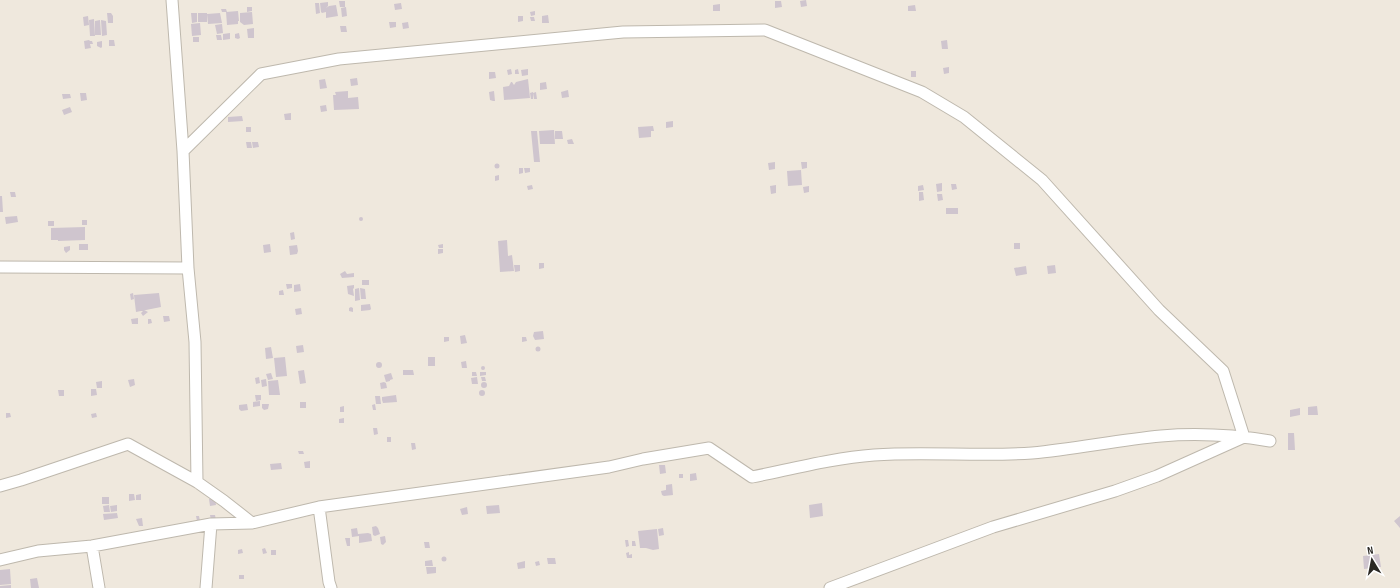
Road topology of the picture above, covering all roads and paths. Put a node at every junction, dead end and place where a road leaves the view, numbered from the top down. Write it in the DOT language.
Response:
graph roads {
  1 [pos="172,0"];
  2 [pos="183,151"];
  3 [pos="0,267"];
  4 [pos="188,268"];
  5 [pos="1244,437"];
  6 [pos="1270,441"];
  7 [pos="197,482"];
  8 [pos="0,486"];
  9 [pos="319,507"];
  10 [pos="252,523"];
  11 [pos="211,524"];
  12 [pos="92,546"];
  13 [pos="0,560"];
  14 [pos="99,588"];
  15 [pos="206,588"];
  16 [pos="331,588"];
  17 [pos="830,588"];
  1 -- 2 [label="street"];
  2 -- 4 [label="street"];
  2 -- 5 [label="street"];
  3 -- 4 [label="street"];
  4 -- 7 [label="street"];
  5 -- 6 [label="street"];
  5 -- 9 [label="street"];
  5 -- 17 [label="street"];
  7 -- 8 [label="street"];
  7 -- 10 [label="street"];
  9 -- 10 [label="street"];
  9 -- 16 [label="street"];
  10 -- 11 [label="street"];
  11 -- 12 [label="street"];
  11 -- 15 [label="street"];
  12 -- 13 [label="street"];
  12 -- 14 [label="street"];
}
